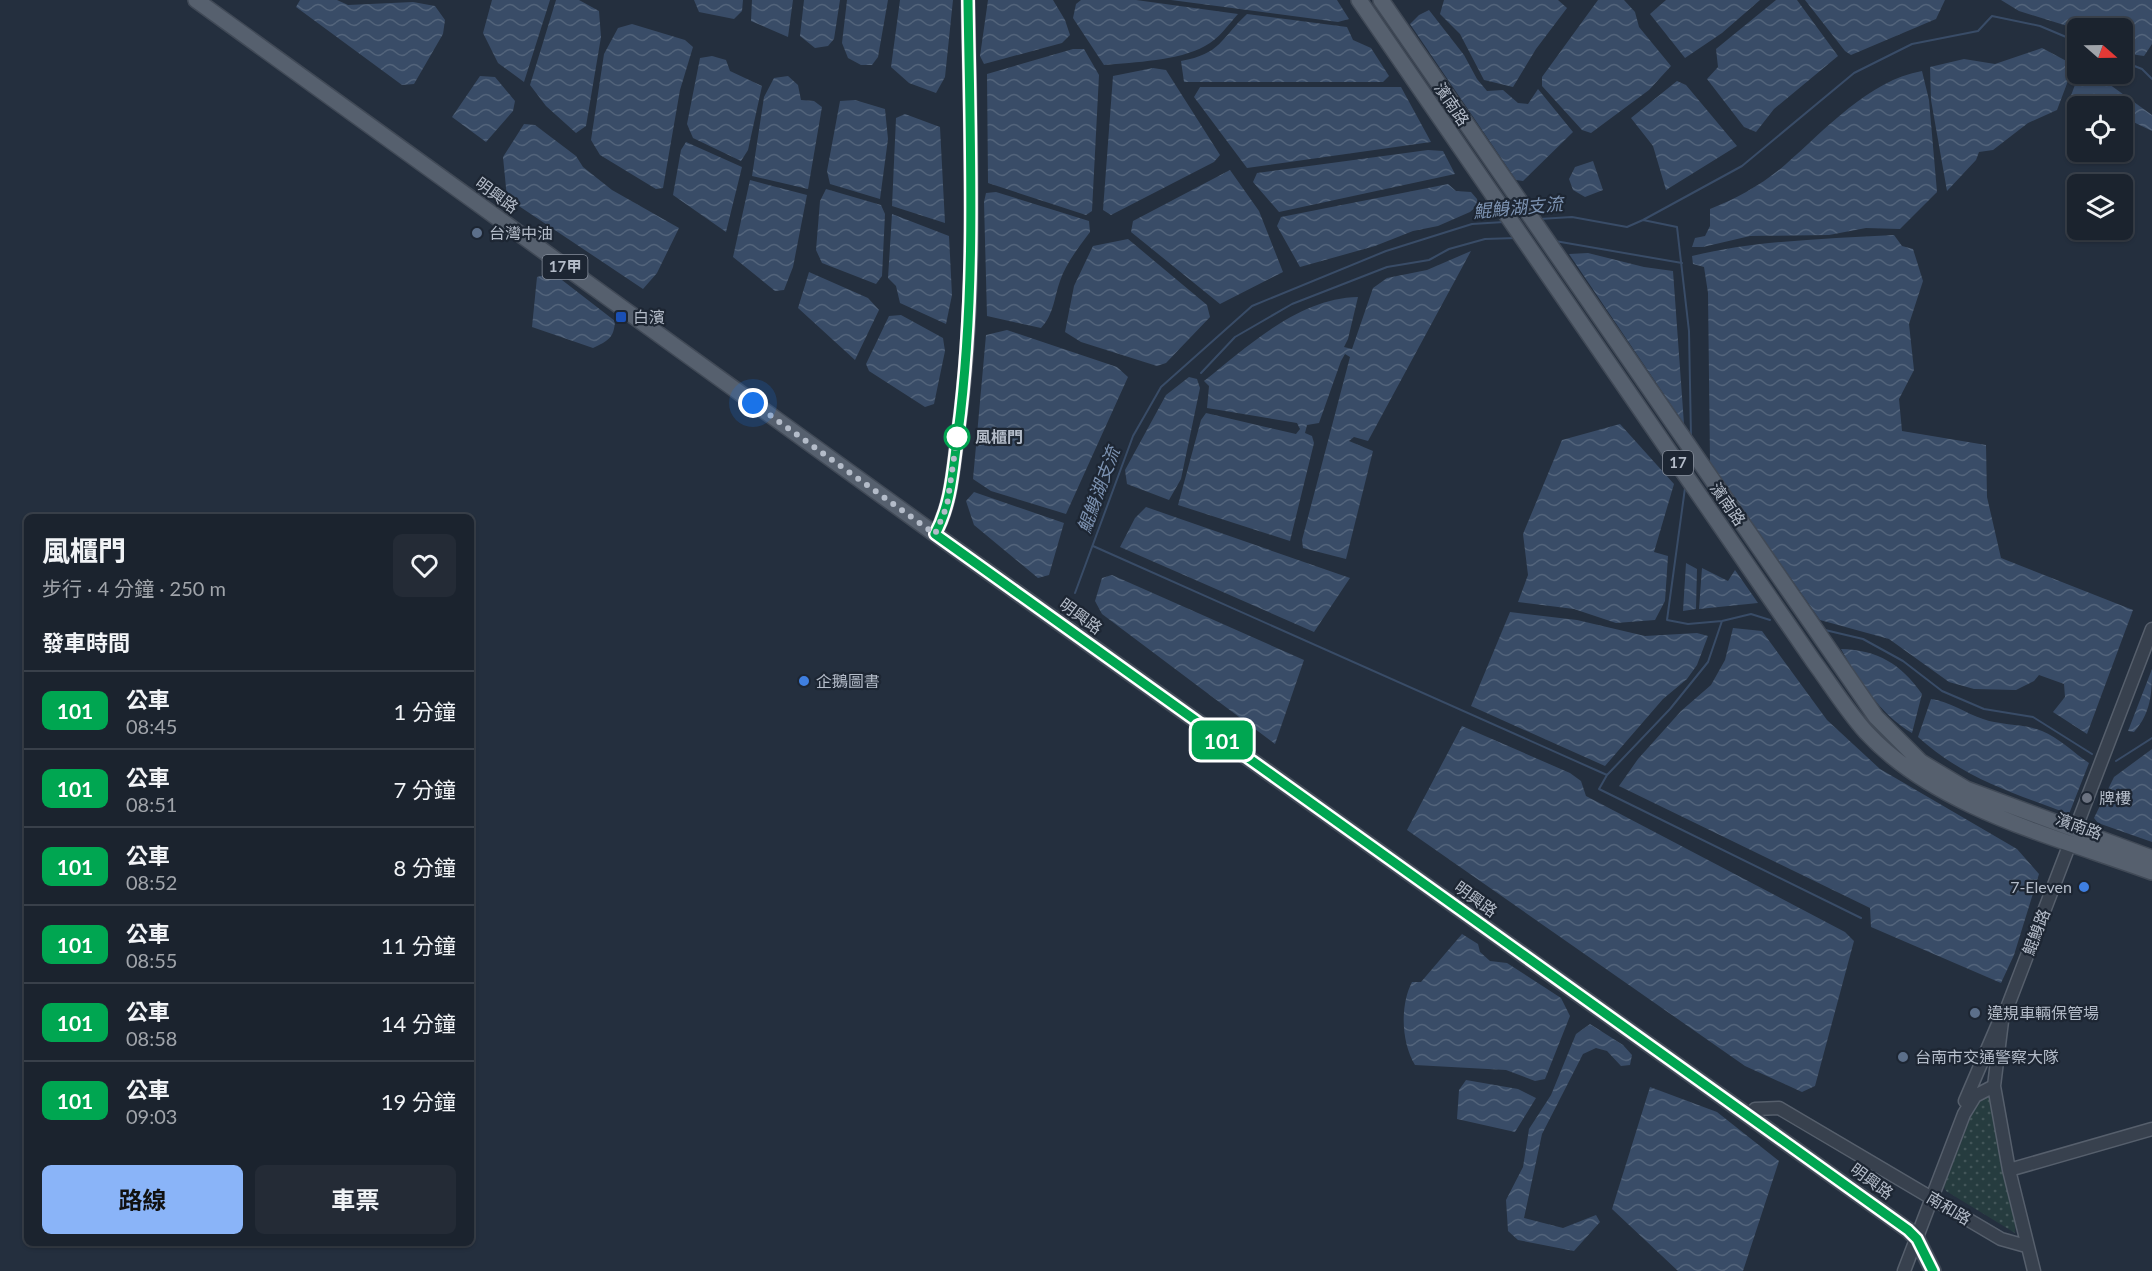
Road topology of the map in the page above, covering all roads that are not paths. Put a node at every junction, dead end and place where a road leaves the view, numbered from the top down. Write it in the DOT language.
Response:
graph roads {
  1 [pos="196,0"];
  2 [pos="214,0"];
  3 [pos="968,0"];
  4 [pos="1359,0"];
  5 [pos="1381,0"];
  6 [pos="937,530"];
  7 [pos="2152,629"];
  8 [pos="2072,836"];
  9 [pos="2152,858"];
  10 [pos="2152,872"];
  11 [pos="2002,1022"];
  12 [pos="1994,1086"];
  13 [pos="1755,1109"];
  14 [pos="1964,1114"];
  15 [pos="2152,1129"];
  16 [pos="2009,1170"];
  17 [pos="1932,1198"];
  18 [pos="1919,1234"];
  19 [pos="2026,1246"];
  20 [pos="1904,1271"];
  21 [pos="1934,1271"];
  22 [pos="1944,1271"];
  23 [pos="2034,1271"];
  1 -- 6 [label="main road, 明興路 / 17甲"];
  2 -- 6 [label="main road, 明興路 / 17甲"];
  3 -- 6 [label="street"];
  4 -- 8 [label="main road, 濱南路 / 17"];
  5 -- 8 [label="main road, 濱南路 / 17"];
  6 -- 13 [label="main road, 明興路 / 17甲"];
  6 -- 18 [label="main road, 明興路 / 17甲"];
  7 -- 8 [label="street, 鯤鯓路"];
  8 -- 9 [label="main road, 濱南路 / 17"];
  8 -- 10 [label="main road, 濱南路 / 17"];
  8 -- 11 [label="street, 鯤鯓路"];
  11 -- 12 [label="street, 鯤鯓路"];
  11 -- 14 [label="street"];
  12 -- 14 [label="street"];
  12 -- 16 [label="street, 鯤鯓路"];
  13 -- 17 [label="street, 南和路"];
  13 -- 18 [label="main road, 明興路 / 17甲"];
  14 -- 17 [label="street"];
  15 -- 16 [label="street"];
  16 -- 19 [label="street, 鯤鯓路"];
  17 -- 18 [label="street"];
  17 -- 19 [label="street, 南和路"];
  18 -- 20 [label="street"];
  18 -- 21 [label="main road, 明興路 / 17甲"];
  18 -- 22 [label="main road, 明興路 / 17甲"];
  19 -- 23 [label="street"];
}
